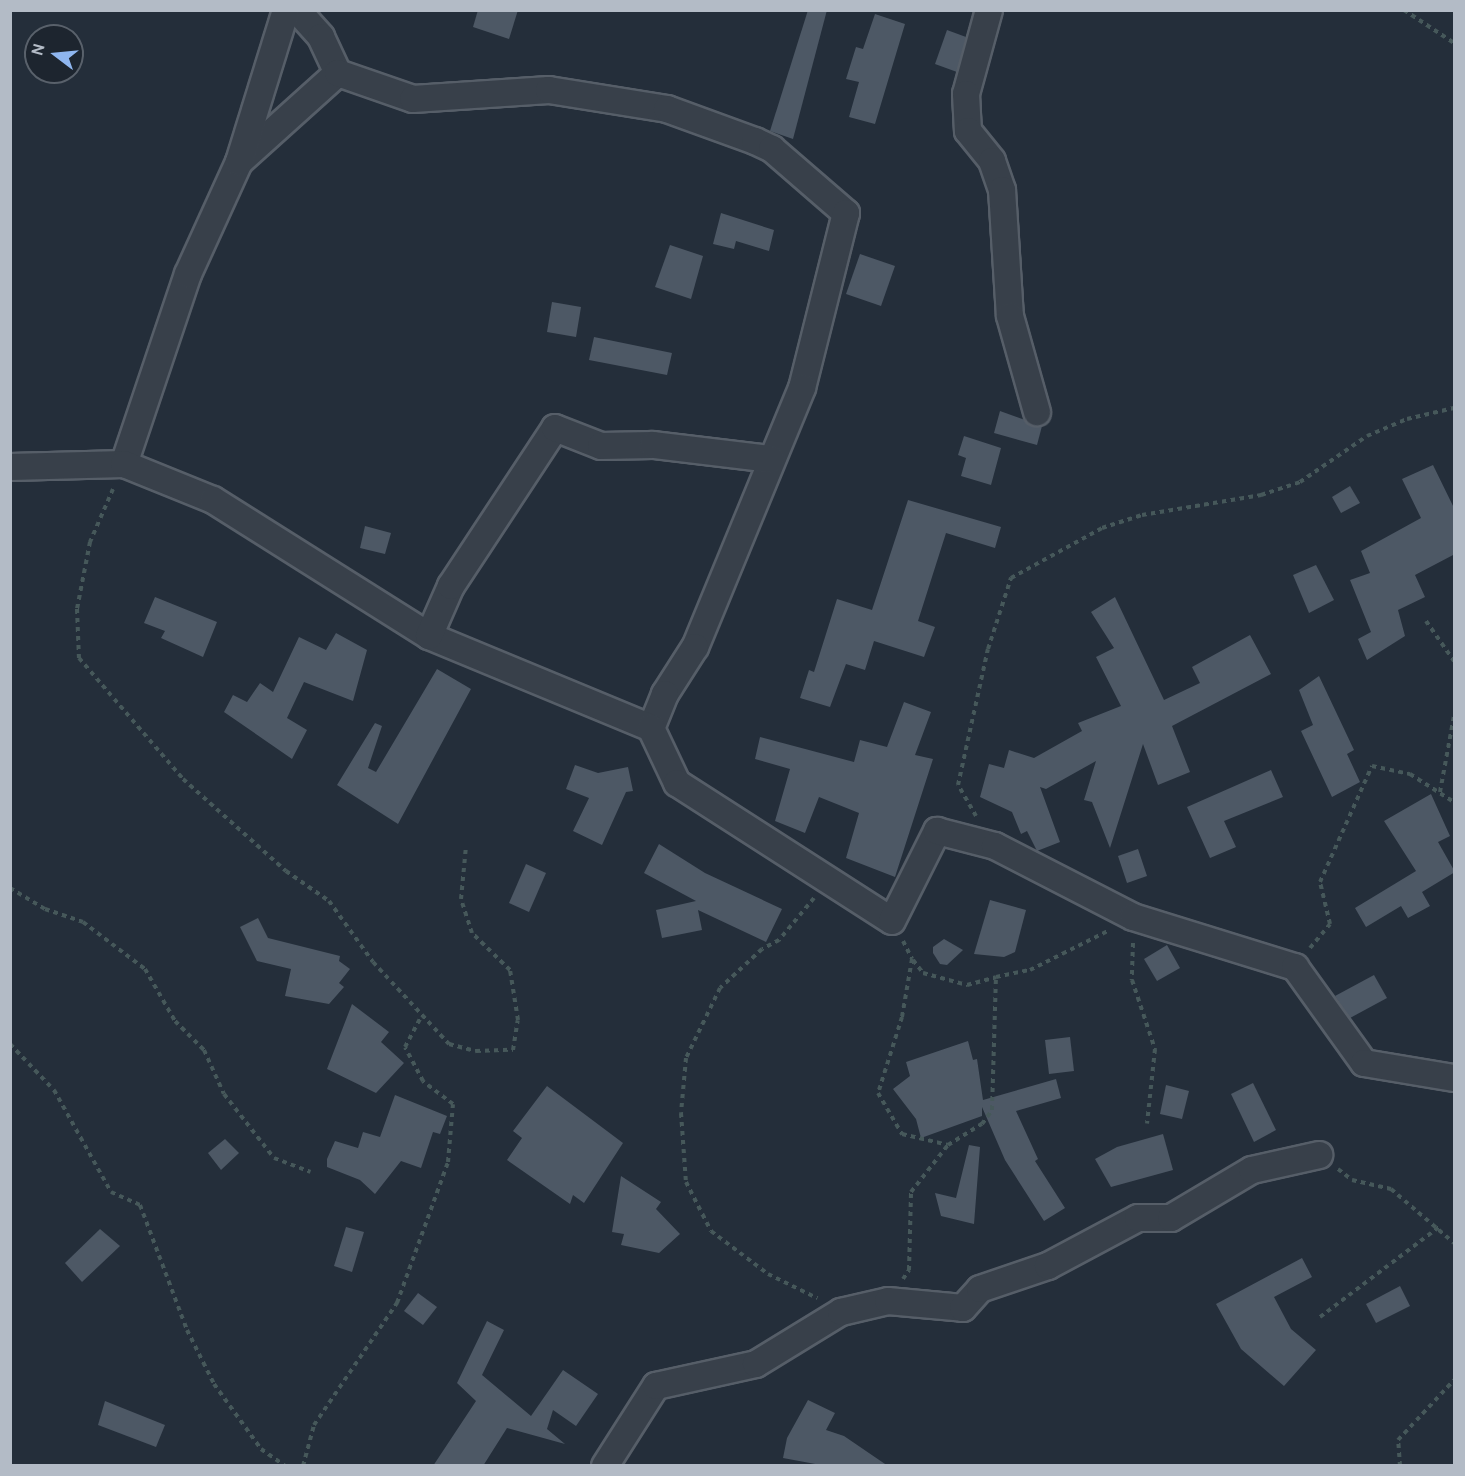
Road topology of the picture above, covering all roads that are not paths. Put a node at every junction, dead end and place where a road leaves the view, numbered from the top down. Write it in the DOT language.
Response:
graph roads {
  1 [pos="286,10"];
  2 [pos="297,10"];
  3 [pos="989,10"];
  4 [pos="338,73"];
  5 [pos="239,162"];
  6 [pos="1037,412"];
  7 [pos="771,459"];
  8 [pos="124,464"];
  9 [pos="10,467"];
  10 [pos="429,636"];
  11 [pos="651,728"];
  12 [pos="1455,1078"];
  13 [pos="1319,1155"];
  14 [pos="605,1466"];
  1 -- 5 [label="street"];
  2 -- 4 [label="street"];
  3 -- 6 [label="street"];
  4 -- 5 [label="street"];
  4 -- 7 [label="street"];
  5 -- 8 [label="street"];
  7 -- 10 [label="street"];
  7 -- 11 [label="street"];
  8 -- 9 [label="street"];
  8 -- 10 [label="street"];
  10 -- 11 [label="street"];
  11 -- 12 [label="street"];
  13 -- 14 [label="street"];
}
